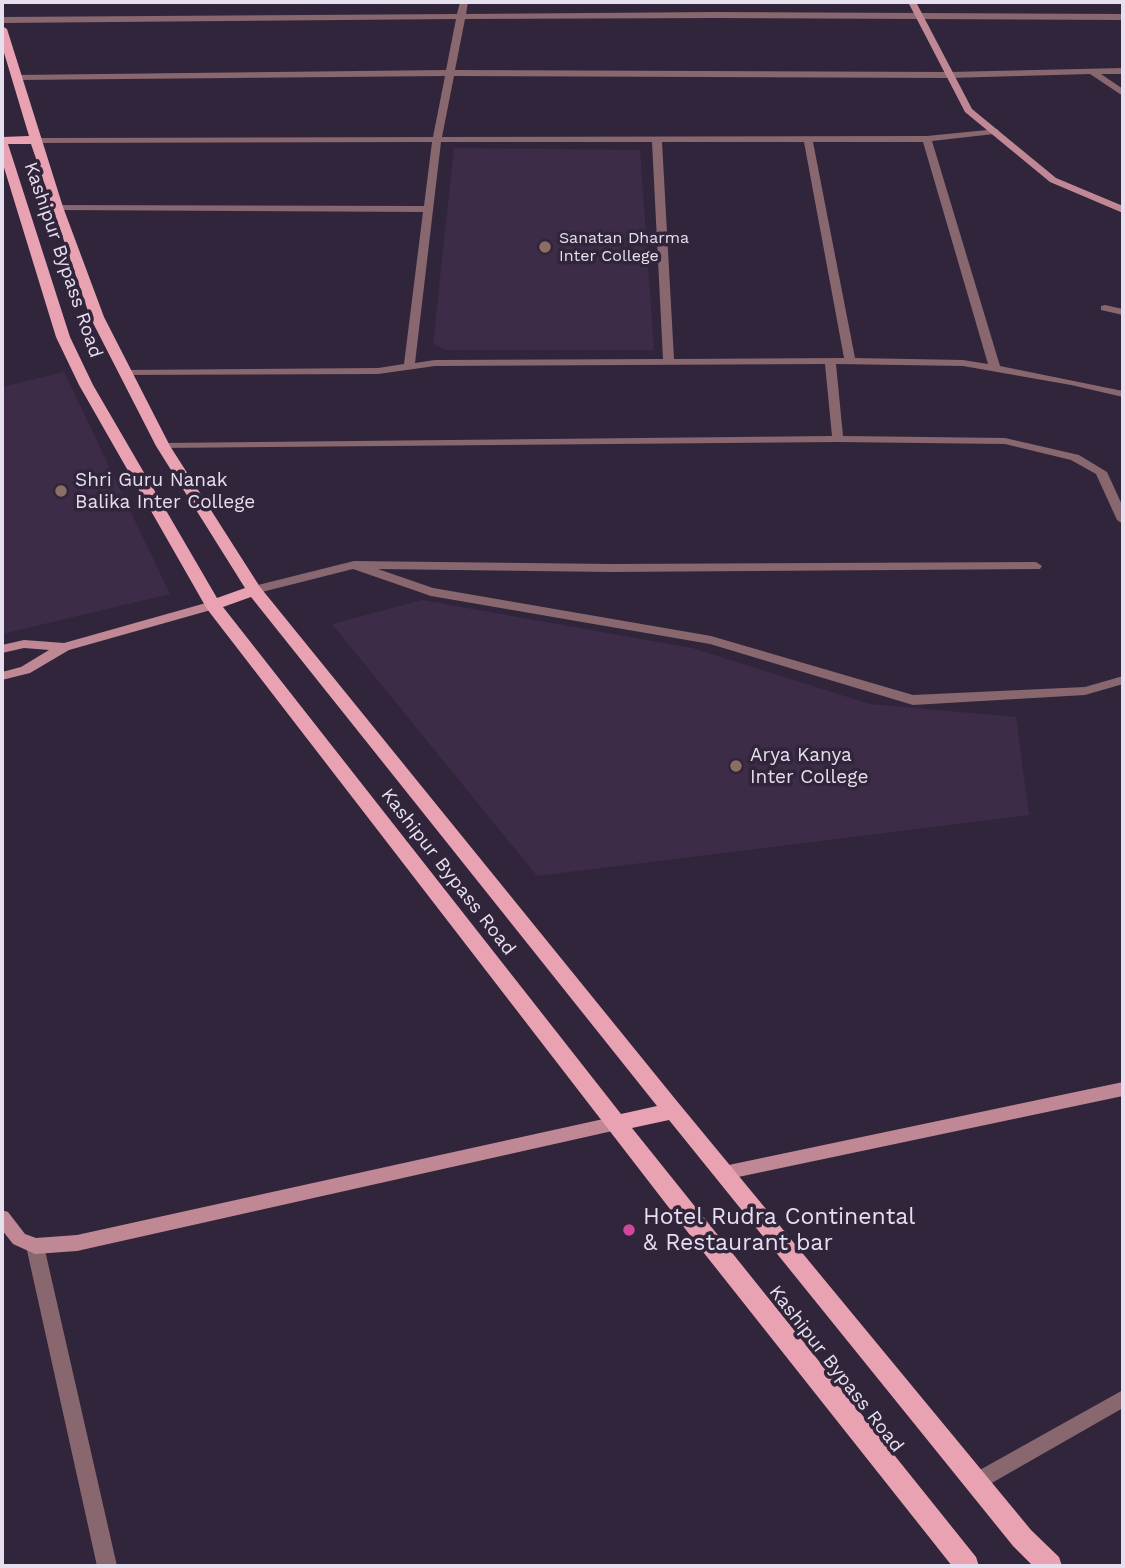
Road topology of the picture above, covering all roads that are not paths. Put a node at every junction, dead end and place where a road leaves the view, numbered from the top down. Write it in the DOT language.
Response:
graph roads {
  1 [pos="464,2"];
  2 [pos="912,2"];
  3 [pos="462,16"];
  4 [pos="918,17"];
  5 [pos="1123,17"];
  6 [pos="2,20"];
  7 [pos="2,29"];
  8 [pos="1123,71"];
  9 [pos="1092,72"];
  10 [pos="452,73"];
  11 [pos="949,75"];
  12 [pos="10,77"];
  13 [pos="1123,93"];
  14 [pos="994,131"];
  15 [pos="927,139"];
  16 [pos="37,140"];
  17 [pos="437,140"];
  18 [pos="657,140"];
  19 [pos="807,140"];
  20 [pos="2,141"];
  21 [pos="4,163"];
  22 [pos="57,207"];
  23 [pos="428,209"];
  24 [pos="1123,210"];
  25 [pos="1105,308"];
  26 [pos="1123,312"];
  27 [pos="830,361"];
  28 [pos="850,361"];
  29 [pos="669,362"];
  30 [pos="409,366"];
  31 [pos="995,368"];
  32 [pos="124,373"];
  33 [pos="1123,394"];
  34 [pos="838,439"];
  35 [pos="163,446"];
  36 [pos="1123,520"];
  37 [pos="354,565"];
  38 [pos="1036,566"];
  39 [pos="254,590"];
  40 [pos="213,604"];
  41 [pos="64,647"];
  42 [pos="2,649"];
  43 [pos="2,676"];
  44 [pos="1123,680"];
  45 [pos="1123,1089"];
  46 [pos="673,1111"];
  47 [pos="617,1123"];
  48 [pos="724,1173"];
  49 [pos="2,1217"];
  50 [pos="35,1246"];
  51 [pos="1123,1398"];
  52 [pos="976,1482"];
  53 [pos="107,1566"];
  54 [pos="967,1566"];
  55 [pos="1050,1566"];
  1 -- 3 [label="street"];
  2 -- 4 [label="street"];
  3 -- 4 [label="street"];
  3 -- 6 [label="street"];
  3 -- 10 [label="street"];
  4 -- 5 [label="street"];
  4 -- 11 [label="street"];
  7 -- 12 [label="main road"];
  8 -- 9 [label="street"];
  9 -- 11 [label="street"];
  9 -- 13 [label="street"];
  10 -- 11 [label="street"];
  10 -- 12 [label="street"];
  10 -- 17 [label="street"];
  11 -- 14 [label="street"];
  12 -- 16 [label="main road"];
  14 -- 15 [label="street"];
  14 -- 24 [label="street"];
  15 -- 19 [label="street"];
  15 -- 31 [label="street"];
  16 -- 17 [label="street"];
  16 -- 20 [label="main road"];
  16 -- 22 [label="main road"];
  17 -- 18 [label="street"];
  17 -- 23 [label="street"];
  18 -- 19 [label="street"];
  18 -- 29 [label="street"];
  19 -- 28 [label="street"];
  20 -- 21 [label="main road, Kashipur Bypass Road"];
  21 -- 40 [label="main road, Kashipur Bypass Road"];
  22 -- 23 [label="street"];
  22 -- 32 [label="main road"];
  23 -- 30 [label="street"];
  25 -- 26 [label="street"];
  27 -- 28 [label="street"];
  27 -- 29 [label="street"];
  27 -- 34 [label="street"];
  28 -- 31 [label="street"];
  29 -- 30 [label="street"];
  30 -- 32 [label="street"];
  31 -- 33 [label="street"];
  32 -- 35 [label="main road"];
  34 -- 35 [label="street"];
  34 -- 36 [label="street"];
  35 -- 39 [label="main road"];
  37 -- 38 [label="street"];
  37 -- 39 [label="street"];
  37 -- 44 [label="street"];
  39 -- 40 [label="main road"];
  39 -- 46 [label="main road"];
  40 -- 41 [label="street"];
  40 -- 47 [label="main road, Kashipur Bypass Road"];
  41 -- 42 [label="street"];
  41 -- 43 [label="street"];
  45 -- 48 [label="street"];
  46 -- 47 [label="main road"];
  46 -- 48 [label="main road"];
  47 -- 50 [label="street"];
  47 -- 54 [label="main road, Kashipur Bypass Road"];
  48 -- 52 [label="main road"];
  49 -- 50 [label="street"];
  50 -- 53 [label="street"];
  51 -- 52 [label="street"];
  52 -- 55 [label="main road"];
}
